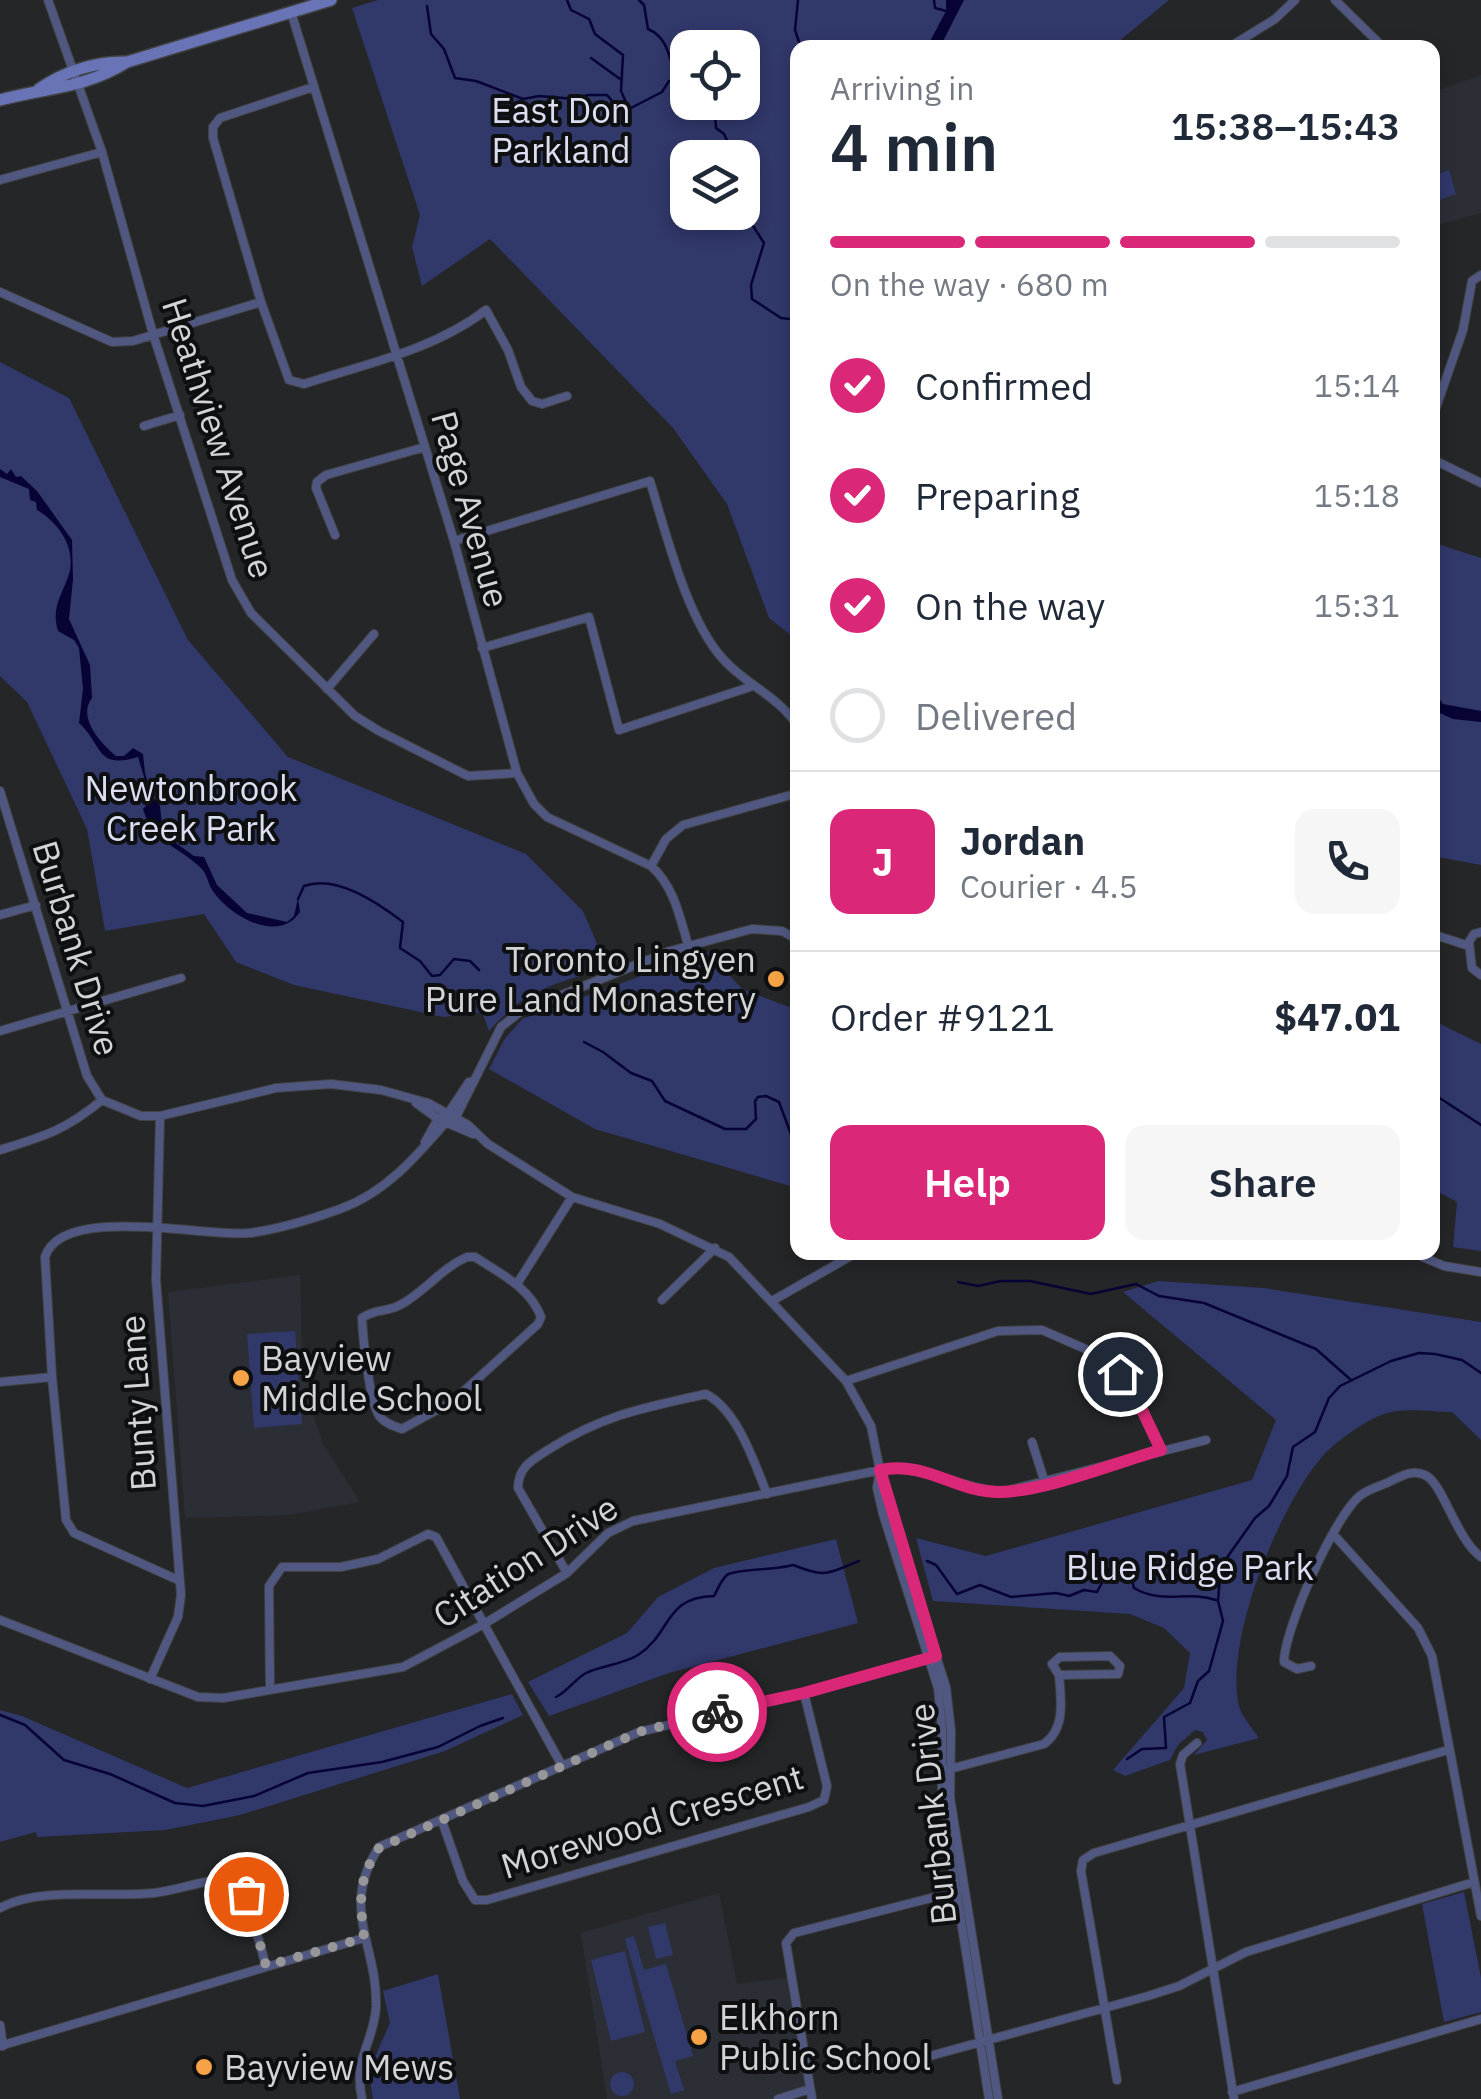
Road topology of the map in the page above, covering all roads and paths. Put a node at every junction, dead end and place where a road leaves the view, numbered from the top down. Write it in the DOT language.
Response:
graph roads {
  1 [pos="48,0"];
  2 [pos="331,0"];
  3 [pos="1295,0"];
  4 [pos="1335,0"];
  5 [pos="291,12"];
  6 [pos="1246,40"];
  7 [pos="1376,40"];
  8 [pos="75,78"];
  9 [pos="313,87"];
  10 [pos="0,100"];
  11 [pos="102,152"];
  12 [pos="0,180"];
  13 [pos="1481,276"];
  14 [pos="0,292"];
  15 [pos="261,302"];
  16 [pos="153,334"];
  17 [pos="396,356"];
  18 [pos="567,396"];
  19 [pos="1440,396"];
  20 [pos="180,415"];
  21 [pos="144,426"];
  22 [pos="425,448"];
  23 [pos="1440,464"];
  24 [pos="1481,483"];
  25 [pos="334,535"];
  26 [pos="454,541"];
  27 [pos="374,634"];
  28 [pos="482,648"];
  29 [pos="754,686"];
  30 [pos="327,689"];
  31 [pos="790,717"];
  32 [pos="517,773"];
  33 [pos="0,790"];
  34 [pos="790,794"];
  35 [pos="2,802"];
  36 [pos="652,866"];
  37 [pos="36,905"];
  38 [pos="0,915"];
  39 [pos="1481,932"];
  40 [pos="790,936"];
  41 [pos="1440,937"];
  42 [pos="1469,946"];
  43 [pos="689,948"];
  44 [pos="1481,975"];
  45 [pos="181,978"];
  46 [pos="66,1010"];
  47 [pos="0,1031"];
  48 [pos="102,1100"];
  49 [pos="160,1116"];
  50 [pos="447,1118"];
  51 [pos="0,1150"];
  52 [pos="572,1197"];
  53 [pos="156,1227"];
  54 [pos="715,1248"];
  55 [pos="844,1260"];
  56 [pos="1429,1260"];
  57 [pos="1481,1272"];
  58 [pos="517,1284"];
  59 [pos="662,1300"];
  60 [pos="772,1301"];
  61 [pos="52,1377"];
  62 [pos="0,1382"];
  63 [pos="846,1382"];
  64 [pos="1206,1440"];
  65 [pos="1032,1442"];
  66 [pos="1161,1450"];
  67 [pos="880,1470"];
  68 [pos="1045,1483"];
  69 [pos="768,1494"];
  70 [pos="1334,1535"];
  71 [pos="1481,1556"];
  72 [pos="567,1573"];
  73 [pos="178,1580"];
  74 [pos="0,1620"];
  75 [pos="484,1624"];
  76 [pos="932,1657"];
  77 [pos="1088,1658"];
  78 [pos="1310,1666"];
  79 [pos="1059,1675"];
  80 [pos="1089,1675"];
  81 [pos="150,1680"];
  82 [pos="270,1690"];
  83 [pos="804,1693"];
  84 [pos="1197,1743"];
  85 [pos="1448,1750"];
  86 [pos="561,1764"];
  87 [pos="945,1770"];
  88 [pos="442,1821"];
  89 [pos="1190,1828"];
  90 [pos="1474,1882"];
  91 [pos="961,1890"];
  92 [pos="0,1908"];
  93 [pos="1481,1916"];
  94 [pos="364,1938"];
  95 [pos="266,1966"];
  96 [pos="1212,1969"];
  97 [pos="1104,2008"];
  98 [pos="1481,2020"];
  99 [pos="0,2026"];
  100 [pos="985,2041"];
  101 [pos="1,2046"];
  102 [pos="930,2056"];
  103 [pos="1117,2080"];
  104 [pos="811,2094"];
  105 [pos="1233,2096"];
  106 [pos="362,2099"];
  107 [pos="778,2099"];
  108 [pos="990,2099"];
  109 [pos="998,2099"];
  1 -- 8 [label="street, Heathview Avenue"];
  2 -- 5 [label="main road"];
  3 -- 6 [label="street"];
  4 -- 7 [label="street"];
  5 -- 8 [label="main road"];
  5 -- 9 [label="street, Page Avenue"];
  8 -- 10 [label="main road"];
  8 -- 11 [label="street, Heathview Avenue"];
  9 -- 15 [label="street"];
  9 -- 17 [label="street, Page Avenue"];
  11 -- 12 [label="street"];
  11 -- 16 [label="street, Heathview Avenue"];
  13 -- 19 [label="street"];
  14 -- 16 [label="street"];
  15 -- 16 [label="street"];
  15 -- 17 [label="street"];
  16 -- 20 [label="street, Heathview Avenue"];
  17 -- 18 [label="street"];
  17 -- 22 [label="street, Page Avenue"];
  20 -- 21 [label="street"];
  20 -- 30 [label="street, Heathview Avenue"];
  22 -- 25 [label="street"];
  22 -- 26 [label="street, Page Avenue"];
  23 -- 24 [label="street"];
  26 -- 28 [label="street, Page Avenue"];
  26 -- 29 [label="street"];
  27 -- 30 [label="street"];
  28 -- 29 [label="street"];
  28 -- 32 [label="street, Page Avenue"];
  29 -- 31 [label="street"];
  30 -- 32 [label="street, Heathview Avenue"];
  32 -- 36 [label="street, Page Avenue"];
  33 -- 35 [label="street, Burbank Drive"];
  34 -- 36 [label="street"];
  35 -- 37 [label="street, Burbank Drive"];
  36 -- 43 [label="street"];
  37 -- 38 [label="street"];
  37 -- 46 [label="street, Burbank Drive"];
  39 -- 42 [label="street"];
  40 -- 43 [label="street"];
  41 -- 42 [label="street"];
  42 -- 44 [label="street"];
  43 -- 50 [label="street"];
  45 -- 46 [label="street"];
  46 -- 47 [label="street"];
  46 -- 48 [label="street, Burbank Drive"];
  48 -- 49 [label="street, Burbank Drive"];
  48 -- 51 [label="street"];
  49 -- 50 [label="street, Burbank Drive"];
  49 -- 53 [label="street, Bunty Lane"];
  50 -- 52 [label="street, Burbank Drive"];
  50 -- 53 [label="street"];
  52 -- 54 [label="street, Burbank Drive"];
  52 -- 58 [label="street"];
  53 -- 61 [label="street"];
  53 -- 73 [label="street, Bunty Lane"];
  54 -- 59 [label="street"];
  54 -- 60 [label="street, Burbank Drive"];
  55 -- 60 [label="street"];
  56 -- 57 [label="street"];
  58 -- 58 [label="street"];
  60 -- 63 [label="street, Burbank Drive"];
  61 -- 62 [label="street"];
  61 -- 73 [label="street"];
  63 -- 66 [label="street"];
  63 -- 67 [label="street, Burbank Drive"];
  64 -- 66 [label="street, Citation Drive"];
  65 -- 68 [label="street"];
  66 -- 68 [label="street, Citation Drive"];
  67 -- 68 [label="street, Citation Drive"];
  67 -- 69 [label="street, Citation Drive"];
  67 -- 76 [label="street, Burbank Drive"];
  69 -- 72 [label="street, Citation Drive"];
  69 -- 72 [label="street"];
  70 -- 71 [label="street"];
  70 -- 78 [label="street"];
  70 -- 85 [label="street"];
  72 -- 75 [label="street, Citation Drive"];
  73 -- 81 [label="street, Bunty Lane"];
  74 -- 81 [label="street, Citation Drive"];
  75 -- 82 [label="street, Citation Drive"];
  75 -- 82 [label="street"];
  75 -- 86 [label="street"];
  76 -- 83 [label="street"];
  76 -- 87 [label="street, Burbank Drive"];
  77 -- 79 [label="street"];
  77 -- 80 [label="street"];
  77 -- 80 [label="street"];
  79 -- 80 [label="street"];
  79 -- 87 [label="street"];
  81 -- 82 [label="street, Citation Drive"];
  83 -- 86 [label="street"];
  83 -- 88 [label="street, Morewood Crescent"];
  84 -- 89 [label="street"];
  85 -- 89 [label="street"];
  85 -- 90 [label="street"];
  86 -- 88 [label="street"];
  87 -- 91 [label="street, Burbank Drive"];
  88 -- 94 [label="street"];
  89 -- 96 [label="street"];
  89 -- 97 [label="street"];
  90 -- 93 [label="street"];
  90 -- 96 [label="street"];
  91 -- 100 [label="street, Burbank Drive"];
  91 -- 104 [label="street"];
  92 -- 95 [label="street"];
  94 -- 95 [label="street"];
  94 -- 106 [label="street"];
  95 -- 101 [label="street"];
  96 -- 97 [label="street"];
  96 -- 105 [label="street"];
  97 -- 100 [label="street"];
  97 -- 103 [label="street"];
  98 -- 105 [label="street"];
  99 -- 101 [label="street"];
  100 -- 102 [label="street"];
  100 -- 108 [label="street, Burbank Drive"];
  100 -- 109 [label="street, Burbank Drive"];
  104 -- 107 [label="street"];
}
